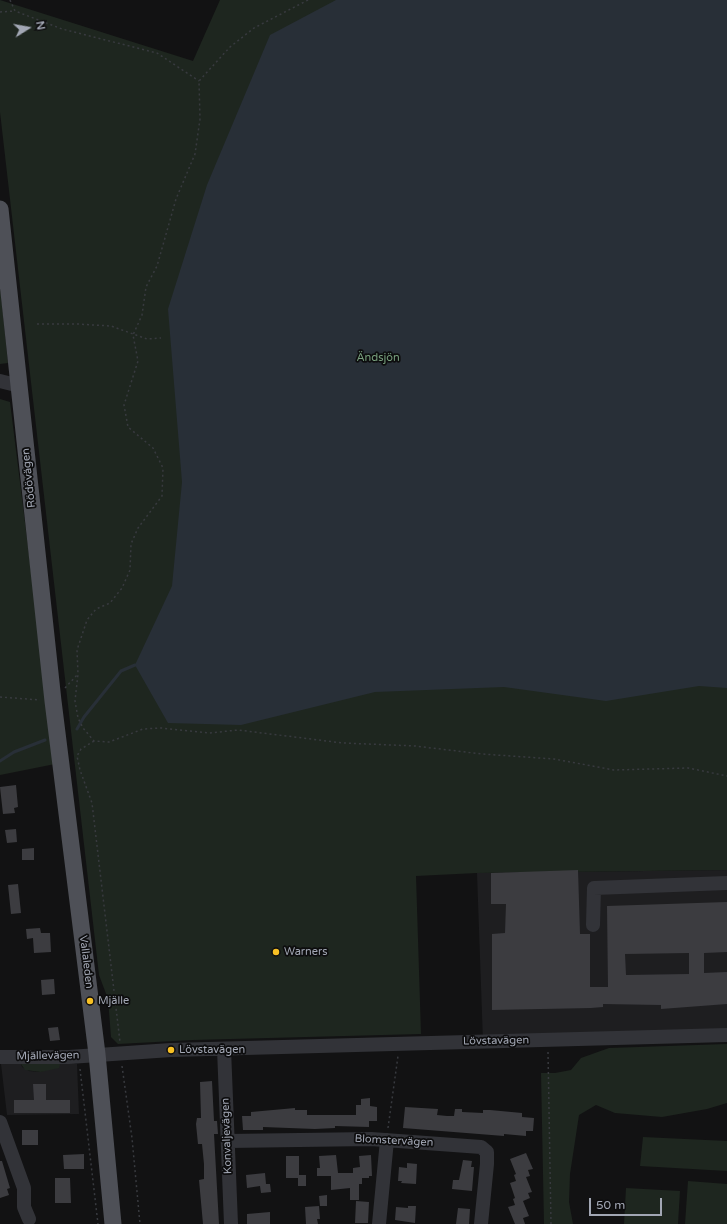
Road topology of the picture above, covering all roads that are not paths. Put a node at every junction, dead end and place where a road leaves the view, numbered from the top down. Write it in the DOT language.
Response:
graph roads {
  1 [pos="0,209"];
  2 [pos="0,381"];
  3 [pos="20,386"];
  4 [pos="59,747"];
  5 [pos="727,883"];
  6 [pos="593,925"];
  7 [pos="727,1035"];
  8 [pos="224,1049"];
  9 [pos="97,1054"];
  10 [pos="0,1057"];
  11 [pos="0,1122"];
  12 [pos="387,1140"];
  13 [pos="228,1141"];
  14 [pos="29,1219"];
  15 [pos="113,1224"];
  16 [pos="232,1224"];
  17 [pos="379,1224"];
  18 [pos="481,1224"];
  1 -- 3 [label="main road, Rödövägen"];
  2 -- 3 [label="street"];
  3 -- 4 [label="main road, Rödövägen"];
  4 -- 9 [label="main road, Vallaleden"];
  5 -- 6 [label="street"];
  7 -- 8 [label="street, Lövstavägen"];
  8 -- 9 [label="street, Lövstavägen"];
  8 -- 13 [label="street, Konvaljevägen"];
  9 -- 10 [label="street, Mjällevägen"];
  9 -- 15 [label="main road, Vallaleden"];
  11 -- 14 [label="street"];
  12 -- 13 [label="street, Blomstervägen"];
  12 -- 17 [label="street"];
  12 -- 18 [label="street, Blomstervägen"];
  13 -- 16 [label="street, Konvaljevägen"];
}
